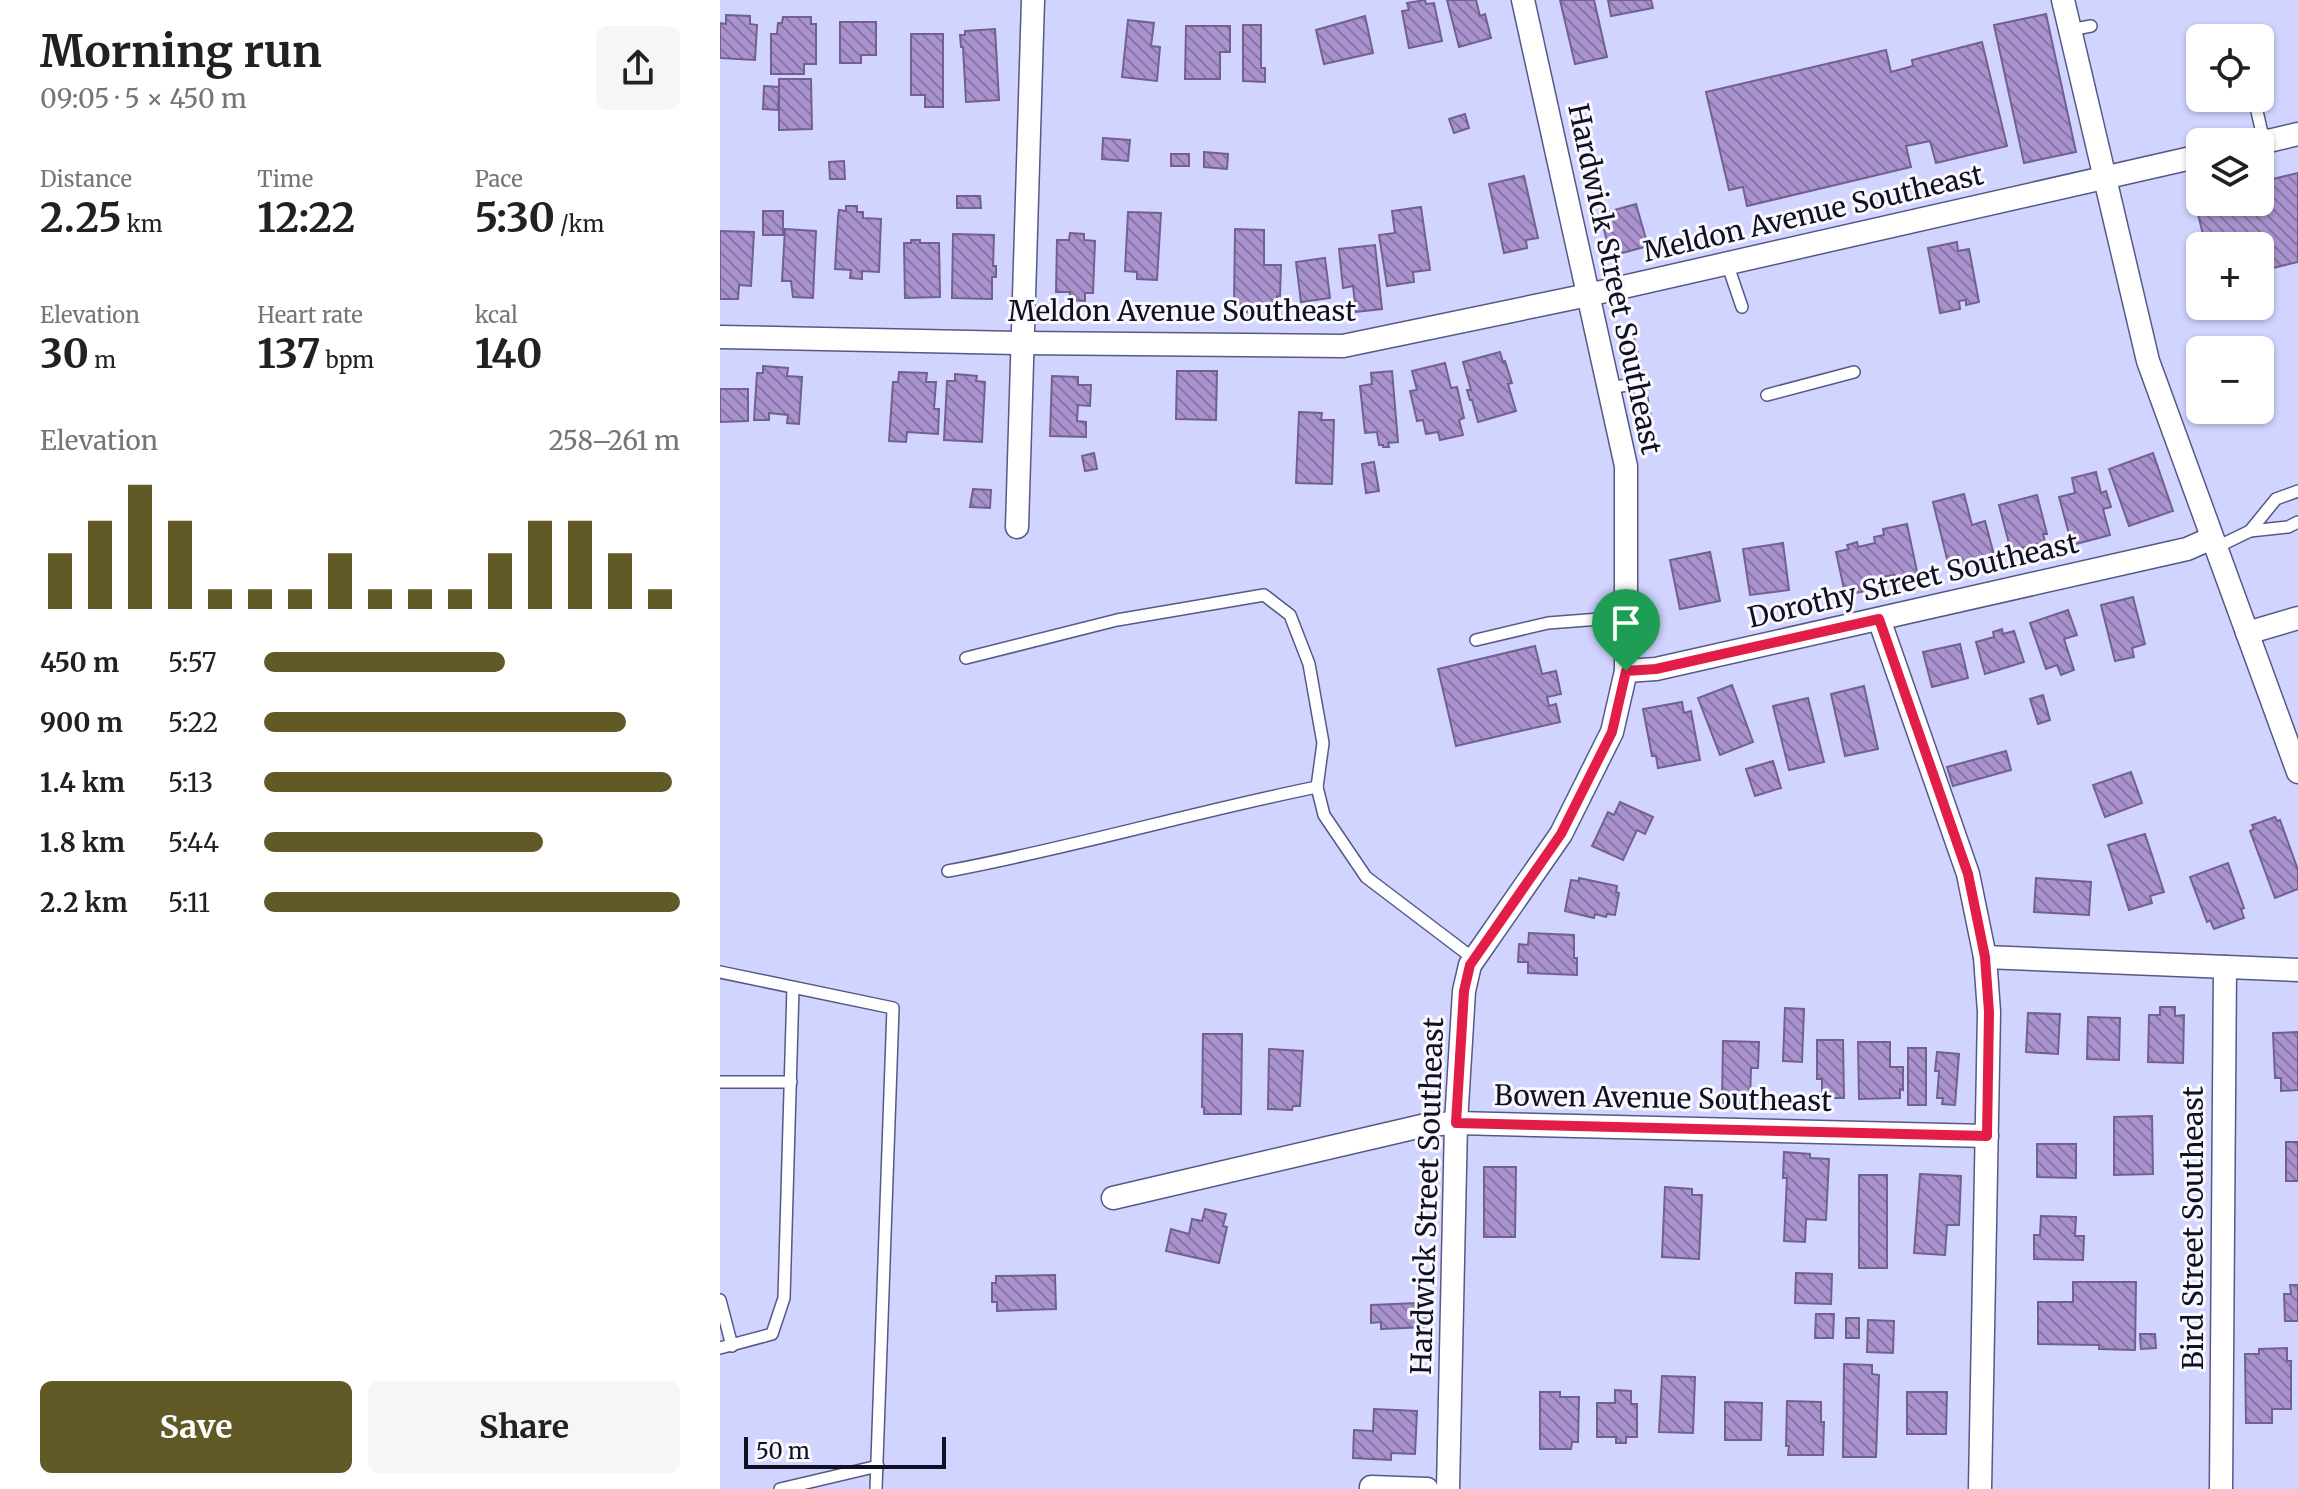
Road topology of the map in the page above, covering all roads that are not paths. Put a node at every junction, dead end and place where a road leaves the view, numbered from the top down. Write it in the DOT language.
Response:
graph roads {
  1 [pos="1033,0"];
  2 [pos="1523,0"];
  3 [pos="2063,0"];
  4 [pos="2298,134"];
  5 [pos="2274,139"];
  6 [pos="2186,159"];
  7 [pos="2104,178"];
  8 [pos="1727,263"];
  9 [pos="1588,295"];
  10 [pos="1742,307"];
  11 [pos="720,337"];
  12 [pos="1629,342"];
  13 [pos="1023,343"];
  14 [pos="1854,372"];
  15 [pos="1639,383"];
  16 [pos="1609,388"];
  17 [pos="1767,395"];
  18 [pos="1646,424"];
  19 [pos="2298,491"];
  20 [pos="2298,522"];
  21 [pos="1017,527"];
  22 [pos="2250,531"];
  23 [pos="2214,543"];
  24 [pos="1626,617"];
  25 [pos="2298,618"];
  26 [pos="1879,619"];
  27 [pos="2247,633"];
  28 [pos="1476,640"];
  29 [pos="966,658"];
  30 [pos="1626,671"];
  31 [pos="2298,772"];
  32 [pos="1317,787"];
  33 [pos="948,871"];
  34 [pos="1985,957"];
  35 [pos="1474,959"];
  36 [pos="2225,967"];
  37 [pos="2298,970"];
  38 [pos="720,972"];
  39 [pos="793,988"];
  40 [pos="720,1082"];
  41 [pos="791,1082"];
  42 [pos="1456,1123"];
  43 [pos="1987,1136"];
  44 [pos="1113,1198"];
  45 [pos="720,1300"];
  46 [pos="726,1347"];
  47 [pos="878,1466"];
  48 [pos="1371,1487"];
  49 [pos="780,1489"];
  50 [pos="876,1489"];
  51 [pos="1427,1489"];
  52 [pos="1448,1489"];
  53 [pos="1980,1489"];
  54 [pos="2221,1489"];
  1 -- 13 [label="street"];
  2 -- 9 [label="street, Hardwick Street Southeast"];
  3 -- 7 [label="street"];
  4 -- 5 [label="street"];
  6 -- 7 [label="street, Meldon Avenue Southeast"];
  7 -- 8 [label="street, Meldon Avenue Southeast"];
  7 -- 23 [label="street"];
  8 -- 9 [label="street, Meldon Avenue Southeast"];
  8 -- 10 [label="lane"];
  9 -- 13 [label="street, Meldon Avenue Southeast"];
  9 -- 16 [label="street, Hardwick Street Southeast"];
  11 -- 13 [label="street, Meldon Avenue Southeast"];
  12 -- 15 [label="lane"];
  13 -- 21 [label="street"];
  14 -- 17 [label="lane"];
  15 -- 16 [label="lane"];
  15 -- 18 [label="lane"];
  16 -- 24 [label="street, Hardwick Street Southeast"];
  19 -- 22 [label="lane"];
  20 -- 22 [label="lane"];
  22 -- 23 [label="lane"];
  23 -- 26 [label="street, Dorothy Street Southeast"];
  23 -- 27 [label="street"];
  24 -- 28 [label="lane"];
  24 -- 30 [label="street, Hardwick Street Southeast"];
  25 -- 27 [label="street"];
  26 -- 30 [label="street, Dorothy Street Southeast"];
  26 -- 34 [label="street"];
  27 -- 31 [label="street"];
  29 -- 32 [label="lane"];
  30 -- 35 [label="street, Hardwick Street Southeast"];
  32 -- 33 [label="lane"];
  32 -- 35 [label="lane"];
  34 -- 36 [label="street"];
  34 -- 43 [label="street"];
  35 -- 42 [label="street, Hardwick Street Southeast"];
  36 -- 37 [label="street"];
  36 -- 54 [label="street, Bird Street Southeast"];
  38 -- 39 [label="lane"];
  39 -- 41 [label="lane"];
  39 -- 47 [label="lane"];
  40 -- 41 [label="lane"];
  41 -- 46 [label="lane"];
  42 -- 43 [label="street, Bowen Avenue Southeast"];
  42 -- 44 [label="street, Bowen Avenue Southeast"];
  42 -- 52 [label="street, Hardwick Street Southeast"];
  43 -- 53 [label="street"];
  45 -- 46 [label="lane"];
  47 -- 49 [label="lane"];
  47 -- 50 [label="lane"];
  48 -- 51 [label="street"];
}
